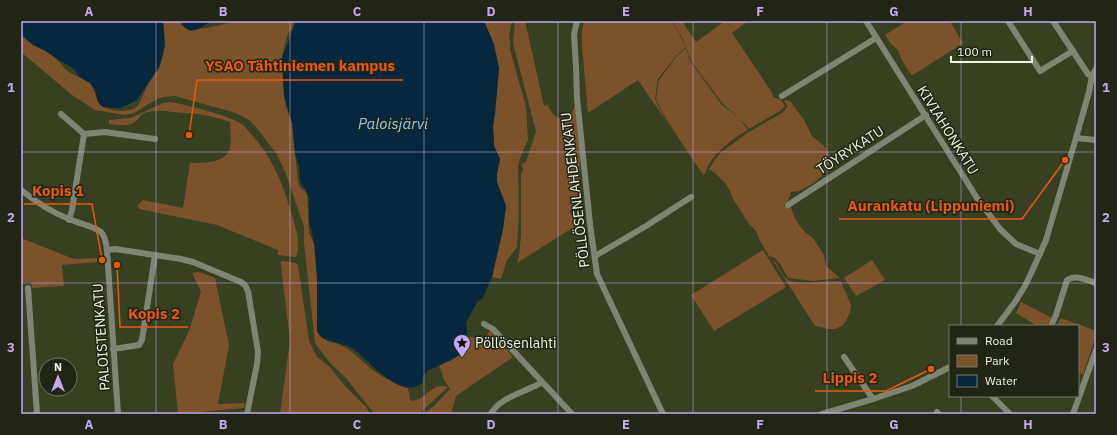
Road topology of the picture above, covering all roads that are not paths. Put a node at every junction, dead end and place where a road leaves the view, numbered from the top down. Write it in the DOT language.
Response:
graph roads {
  1 [pos="577,21"];
  2 [pos="866,21"];
  3 [pos="1008,21"];
  4 [pos="1053,21"];
  5 [pos="876,38"];
  6 [pos="1073,50"];
  7 [pos="1096,69"];
  8 [pos="1092,76"];
  9 [pos="782,96"];
  10 [pos="61,114"];
  11 [pos="926,115"];
  12 [pos="84,134"];
  13 [pos="1076,138"];
  14 [pos="155,139"];
  15 [pos="1096,140"];
  16 [pos="21,190"];
  17 [pos="691,198"];
  18 [pos="788,205"];
  19 [pos="69,220"];
  20 [pos="107,250"];
  21 [pos="1040,254"];
  22 [pos="155,255"];
  23 [pos="595,256"];
  24 [pos="1096,283"];
  25 [pos="28,288"];
  26 [pos="484,324"];
  27 [pos="998,325"];
  28 [pos="1051,325"];
  29 [pos="114,349"];
  30 [pos="1096,350"];
  31 [pos="844,357"];
  32 [pos="949,368"];
  33 [pos="542,382"];
  34 [pos="996,397"];
  35 [pos="873,399"];
  36 [pos="38,414"];
  37 [pos="118,414"];
  38 [pos="247,414"];
  39 [pos="491,414"];
  40 [pos="572,414"];
  41 [pos="663,414"];
  42 [pos="822,414"];
  43 [pos="1010,414"];
  44 [pos="1073,414"];
  1 -- 23 [label="street, PÖLLÖSENLAHDENKATU"];
  2 -- 5 [label="street, KIVIAHONKATU"];
  3 -- 6 [label="street"];
  4 -- 6 [label="street"];
  5 -- 9 [label="street"];
  5 -- 11 [label="street, KIVIAHONKATU"];
  6 -- 8 [label="street"];
  7 -- 8 [label="street"];
  8 -- 13 [label="street"];
  10 -- 12 [label="street"];
  11 -- 18 [label="street, TÖYRYKATU"];
  11 -- 21 [label="street, KIVIAHONKATU"];
  12 -- 14 [label="street"];
  12 -- 19 [label="street"];
  13 -- 15 [label="street"];
  13 -- 21 [label="street"];
  16 -- 19 [label="street"];
  17 -- 23 [label="street"];
  19 -- 20 [label="street, PALOISTENKATU"];
  20 -- 22 [label="street"];
  20 -- 29 [label="street, PALOISTENKATU"];
  21 -- 27 [label="street"];
  22 -- 29 [label="street"];
  22 -- 38 [label="street"];
  23 -- 41 [label="street, PÖLLÖSENLAHDENKATU"];
  24 -- 28 [label="street"];
  25 -- 36 [label="street"];
  26 -- 33 [label="street"];
  29 -- 37 [label="street, PALOISTENKATU"];
  30 -- 44 [label="street"];
  31 -- 35 [label="street"];
  32 -- 35 [label="street"];
  33 -- 39 [label="street"];
  33 -- 40 [label="street"];
  34 -- 43 [label="street"];
  35 -- 42 [label="street"];
}
